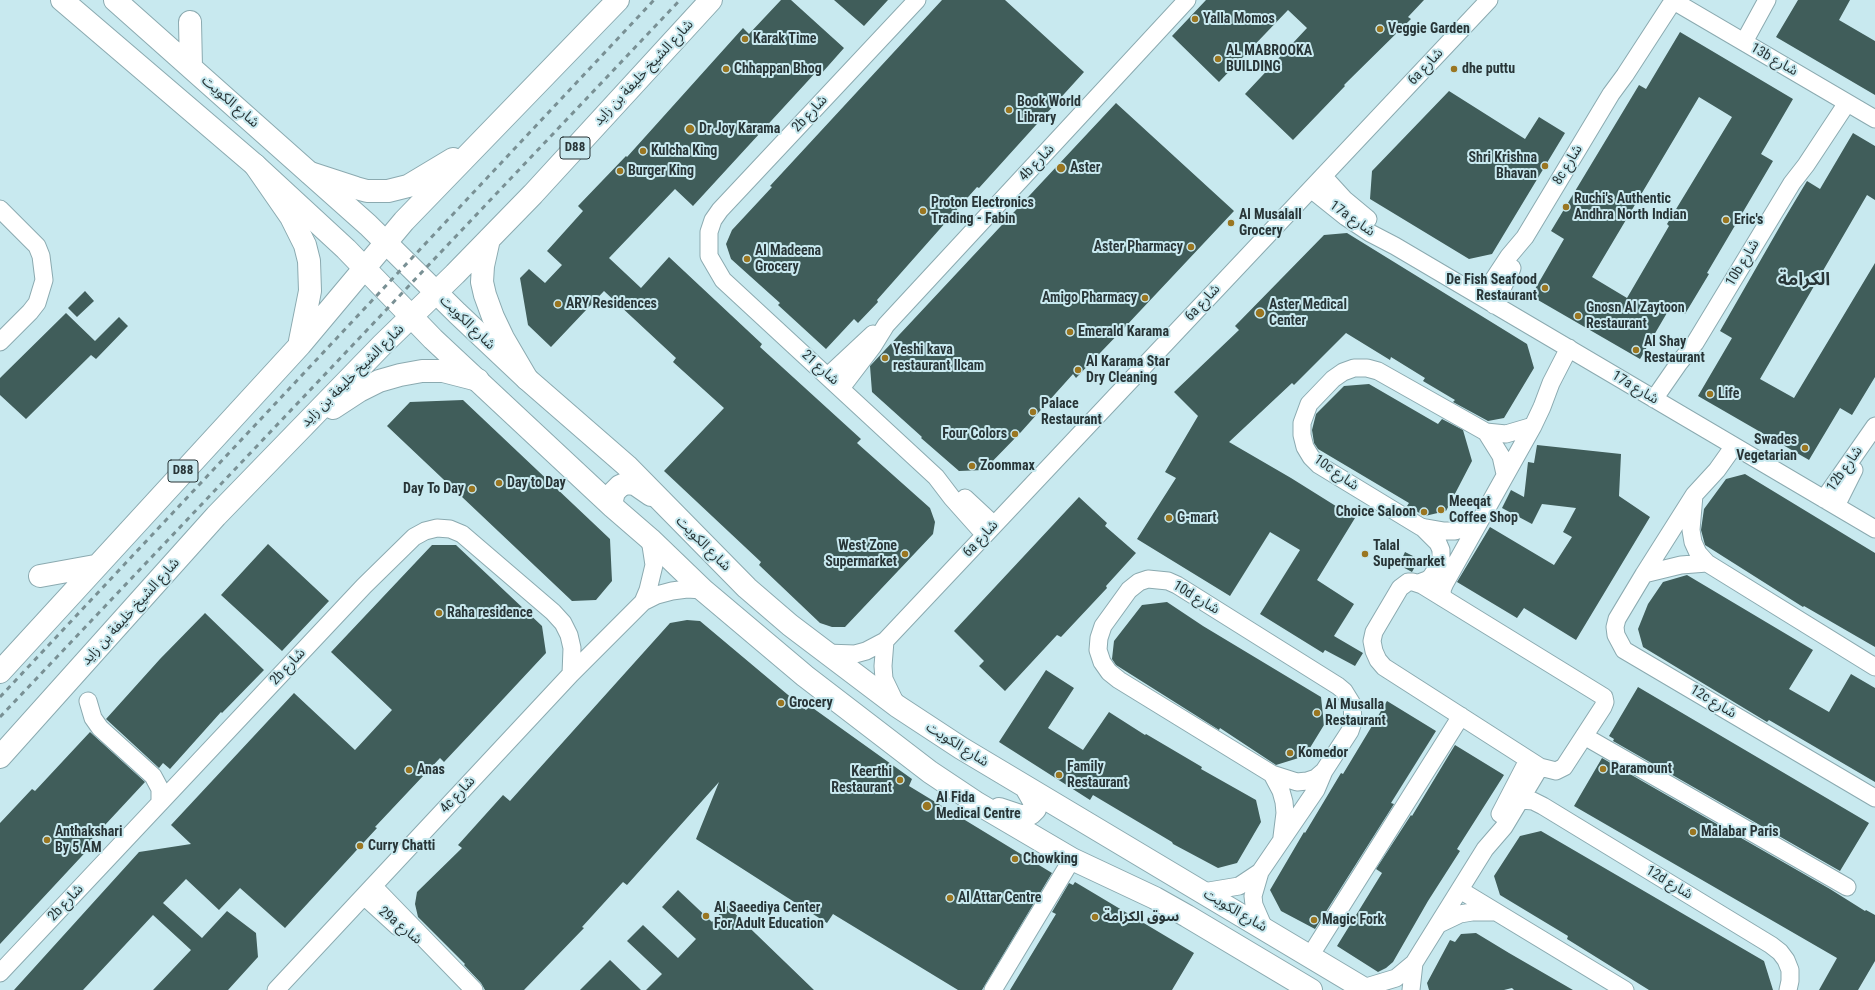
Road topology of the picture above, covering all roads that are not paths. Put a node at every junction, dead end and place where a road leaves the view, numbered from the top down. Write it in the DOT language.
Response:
graph roads {
  1 [pos="62,0"];
  2 [pos="115,0"];
  3 [pos="618,0"];
  4 [pos="711,0"];
  5 [pos="917,0"];
  6 [pos="1187,0"];
  7 [pos="1489,0"];
  8 [pos="1668,0"];
  9 [pos="1756,0"];
  10 [pos="1767,0"];
  11 [pos="190,22"];
  12 [pos="1739,39"];
  13 [pos="190,67"];
  14 [pos="1841,99"];
  15 [pos="1875,119"];
  16 [pos="481,141"];
  17 [pos="255,165"];
  18 [pos="310,173"];
  19 [pos="1323,176"];
  20 [pos="1311,189"];
  21 [pos="0,209"];
  22 [pos="489,239"];
  23 [pos="385,243"];
  24 [pos="1395,246"];
  25 [pos="709,256"];
  26 [pos="364,268"];
  27 [pos="436,293"];
  28 [pos="1488,301"];
  29 [pos="411,317"];
  30 [pos="886,325"];
  31 [pos="0,342"];
  32 [pos="300,345"];
  33 [pos="1574,351"];
  34 [pos="828,376"];
  35 [pos="527,379"];
  36 [pos="478,380"];
  37 [pos="841,388"];
  38 [pos="1660,402"];
  39 [pos="1533,426"];
  40 [pos="299,429"];
  41 [pos="1486,432"];
  42 [pos="1871,432"];
  43 [pos="1730,443"];
  44 [pos="1505,474"];
  45 [pos="1697,492"];
  46 [pos="1830,503"];
  47 [pos="666,506"];
  48 [pos="613,507"];
  49 [pos="1478,523"];
  50 [pos="1421,527"];
  51 [pos="1875,529"];
  52 [pos="989,530"];
  53 [pos="650,539"];
  54 [pos="1707,563"];
  55 [pos="95,566"];
  56 [pos="1644,574"];
  57 [pos="40,576"];
  58 [pos="1419,583"];
  59 [pos="703,590"];
  60 [pos="1443,598"];
  61 [pos="643,602"];
  62 [pos="885,641"];
  63 [pos="826,653"];
  64 [pos="1875,668"];
  65 [pos="0,672"];
  66 [pos="571,674"];
  67 [pos="88,700"];
  68 [pos="897,706"];
  69 [pos="1461,716"];
  70 [pos="1584,736"];
  71 [pos="0,757"];
  72 [pos="1534,763"];
  73 [pos="1324,771"];
  74 [pos="1272,774"];
  75 [pos="1027,789"];
  76 [pos="1875,798"];
  77 [pos="1521,800"];
  78 [pos="975,802"];
  79 [pos="160,803"];
  80 [pos="1281,841"];
  81 [pos="1485,850"];
  82 [pos="1072,858"];
  83 [pos="1260,872"];
  84 [pos="1847,887"];
  85 [pos="1460,890"];
  86 [pos="368,891"];
  87 [pos="1203,892"];
  88 [pos="1496,913"];
  89 [pos="1439,924"];
  90 [pos="1264,928"];
  91 [pos="1310,956"];
  92 [pos="1414,963"];
  93 [pos="0,973"];
  94 [pos="1365,989"];
  95 [pos="276,990"];
  96 [pos="474,990"];
  97 [pos="993,990"];
  98 [pos="1311,990"];
  99 [pos="1411,990"];
  100 [pos="1625,990"];
  101 [pos="1788,990"];
  1 -- 17 [label="main road, شارع الكويت"];
  2 -- 13 [label="main road, شارع الكويت"];
  3 -- 16 [label="main road, D88"];
  4 -- 22 [label="main road, شارع الشيخ خليفة بن زايد / D88"];
  5 -- 25 [label="street, 2b شارع"];
  6 -- 30 [label="street, 4b شارع"];
  7 -- 19 [label="street, 6a شارع"];
  8 -- 12 [label="street, 13b شارع"];
  8 -- 28 [label="street, 8c شارع"];
  9 -- 12 [label="street"];
  10 -- 12 [label="street"];
  11 -- 13 [label="main road"];
  12 -- 14 [label="street, 13b شارع"];
  13 -- 18 [label="main road, شارع الكويت"];
  14 -- 15 [label="street, 13b شارع"];
  14 -- 38 [label="street, 10b شارع"];
  16 -- 18 [label="main road"];
  16 -- 23 [label="main road, D88"];
  17 -- 26 [label="main road, شارع الكويت"];
  17 -- 32 [label="main road"];
  18 -- 23 [label="main road, شارع الكويت"];
  19 -- 20 [label="street, 6a شارع"];
  19 -- 24 [label="street, 17a شارع"];
  20 -- 24 [label="street, 17a شارع"];
  20 -- 52 [label="street, 6a شارع"];
  21 -- 31 [label="street"];
  22 -- 27 [label="main road, شارع الشيخ خليفة بن زايد / D88"];
  22 -- 35 [label="main road"];
  23 -- 26 [label="main road, D88"];
  23 -- 27 [label="main road, شارع الكويت"];
  24 -- 28 [label="street, 17a شارع"];
  25 -- 34 [label="street, شارع 21"];
  26 -- 29 [label="main road, شارع الكويت"];
  26 -- 32 [label="main road, D88"];
  27 -- 29 [label="main road, شارع الشيخ خليفة بن زايد / D88"];
  27 -- 35 [label="main road, شارع الكويت"];
  28 -- 33 [label="street, 17a شارع"];
  29 -- 36 [label="main road, شارع الكويت"];
  29 -- 40 [label="main road, شارع الشيخ خليفة بن زايد / D88"];
  30 -- 34 [label="street, 4b شارع"];
  30 -- 37 [label="street, 4b شارع"];
  32 -- 55 [label="main road, D88"];
  33 -- 38 [label="street, 17a شارع"];
  33 -- 39 [label="street"];
  34 -- 37 [label="street, شارع 21"];
  35 -- 47 [label="main road, شارع الكويت"];
  36 -- 40 [label="main road"];
  36 -- 48 [label="main road, شارع الكويت"];
  37 -- 52 [label="street, شارع 21"];
  38 -- 43 [label="street, 17a شارع"];
  39 -- 41 [label="street, 10c شارع"];
  39 -- 44 [label="street"];
  40 -- 71 [label="main road, شارع الشيخ خليفة بن زايد / D88"];
  41 -- 44 [label="street, 10c شارع"];
  41 -- 50 [label="street, 10c شارع"];
  42 -- 46 [label="street, 12b شارع"];
  43 -- 45 [label="street, 12c شارع"];
  43 -- 46 [label="street, 17a شارع"];
  44 -- 49 [label="street"];
  45 -- 54 [label="street, 12c شارع"];
  45 -- 56 [label="street, 12c شارع"];
  46 -- 51 [label="street, 17a شارع"];
  47 -- 48 [label="main road"];
  47 -- 63 [label="main road, شارع الكويت"];
  48 -- 53 [label="main road, شارع الكويت"];
  49 -- 50 [label="street, 10c شارع"];
  49 -- 60 [label="street"];
  50 -- 58 [label="street, 10c شارع"];
  52 -- 62 [label="street, 6a شارع"];
  53 -- 59 [label="main road, شارع الكويت"];
  53 -- 61 [label="street, 4c شارع"];
  54 -- 56 [label="street"];
  54 -- 64 [label="street, 12c شارع"];
  55 -- 57 [label="main road"];
  55 -- 65 [label="main road, D88"];
  56 -- 76 [label="street, 12c شارع"];
  58 -- 60 [label="street"];
  58 -- 69 [label="street"];
  59 -- 61 [label="street, 4c شارع"];
  59 -- 78 [label="main road, شارع الكويت"];
  60 -- 70 [label="street"];
  61 -- 66 [label="street, 4c شارع"];
  62 -- 63 [label="street, 6a شارع"];
  62 -- 68 [label="street"];
  63 -- 68 [label="main road, شارع الكويت"];
  66 -- 79 [label="street, 2b شارع"];
  66 -- 86 [label="street, 4c شارع"];
  67 -- 79 [label="street"];
  68 -- 75 [label="main road, شارع الكويت"];
  69 -- 72 [label="street"];
  69 -- 91 [label="street"];
  70 -- 72 [label="street"];
  70 -- 84 [label="street"];
  72 -- 77 [label="street"];
  72 -- 81 [label="street"];
  73 -- 74 [label="street, 10d شارع"];
  73 -- 74 [label="street, 10d شارع"];
  73 -- 80 [label="street, 10d شارع"];
  74 -- 80 [label="street, 10d شارع"];
  75 -- 78 [label="main road"];
  75 -- 87 [label="main road, شارع الكويت"];
  77 -- 81 [label="street"];
  77 -- 101 [label="street, 12d شارع"];
  78 -- 82 [label="main road, شارع الكويت"];
  79 -- 93 [label="street, 2b شارع"];
  80 -- 83 [label="street, 10d شارع"];
  81 -- 85 [label="street"];
  82 -- 97 [label="street"];
  82 -- 98 [label="main road, شارع الكويت"];
  83 -- 87 [label="street, 10d شارع"];
  83 -- 90 [label="street, 10d شارع"];
  85 -- 88 [label="street"];
  85 -- 89 [label="street"];
  86 -- 95 [label="street, 4c شارع"];
  86 -- 96 [label="street, 29a شارع"];
  87 -- 90 [label="main road, شارع الكويت"];
  88 -- 89 [label="street"];
  88 -- 100 [label="street"];
  89 -- 92 [label="street"];
  90 -- 91 [label="main road, شارع الكويت"];
  91 -- 94 [label="main road, شارع الكويت"];
  92 -- 94 [label="street"];
  92 -- 99 [label="street"];
}
